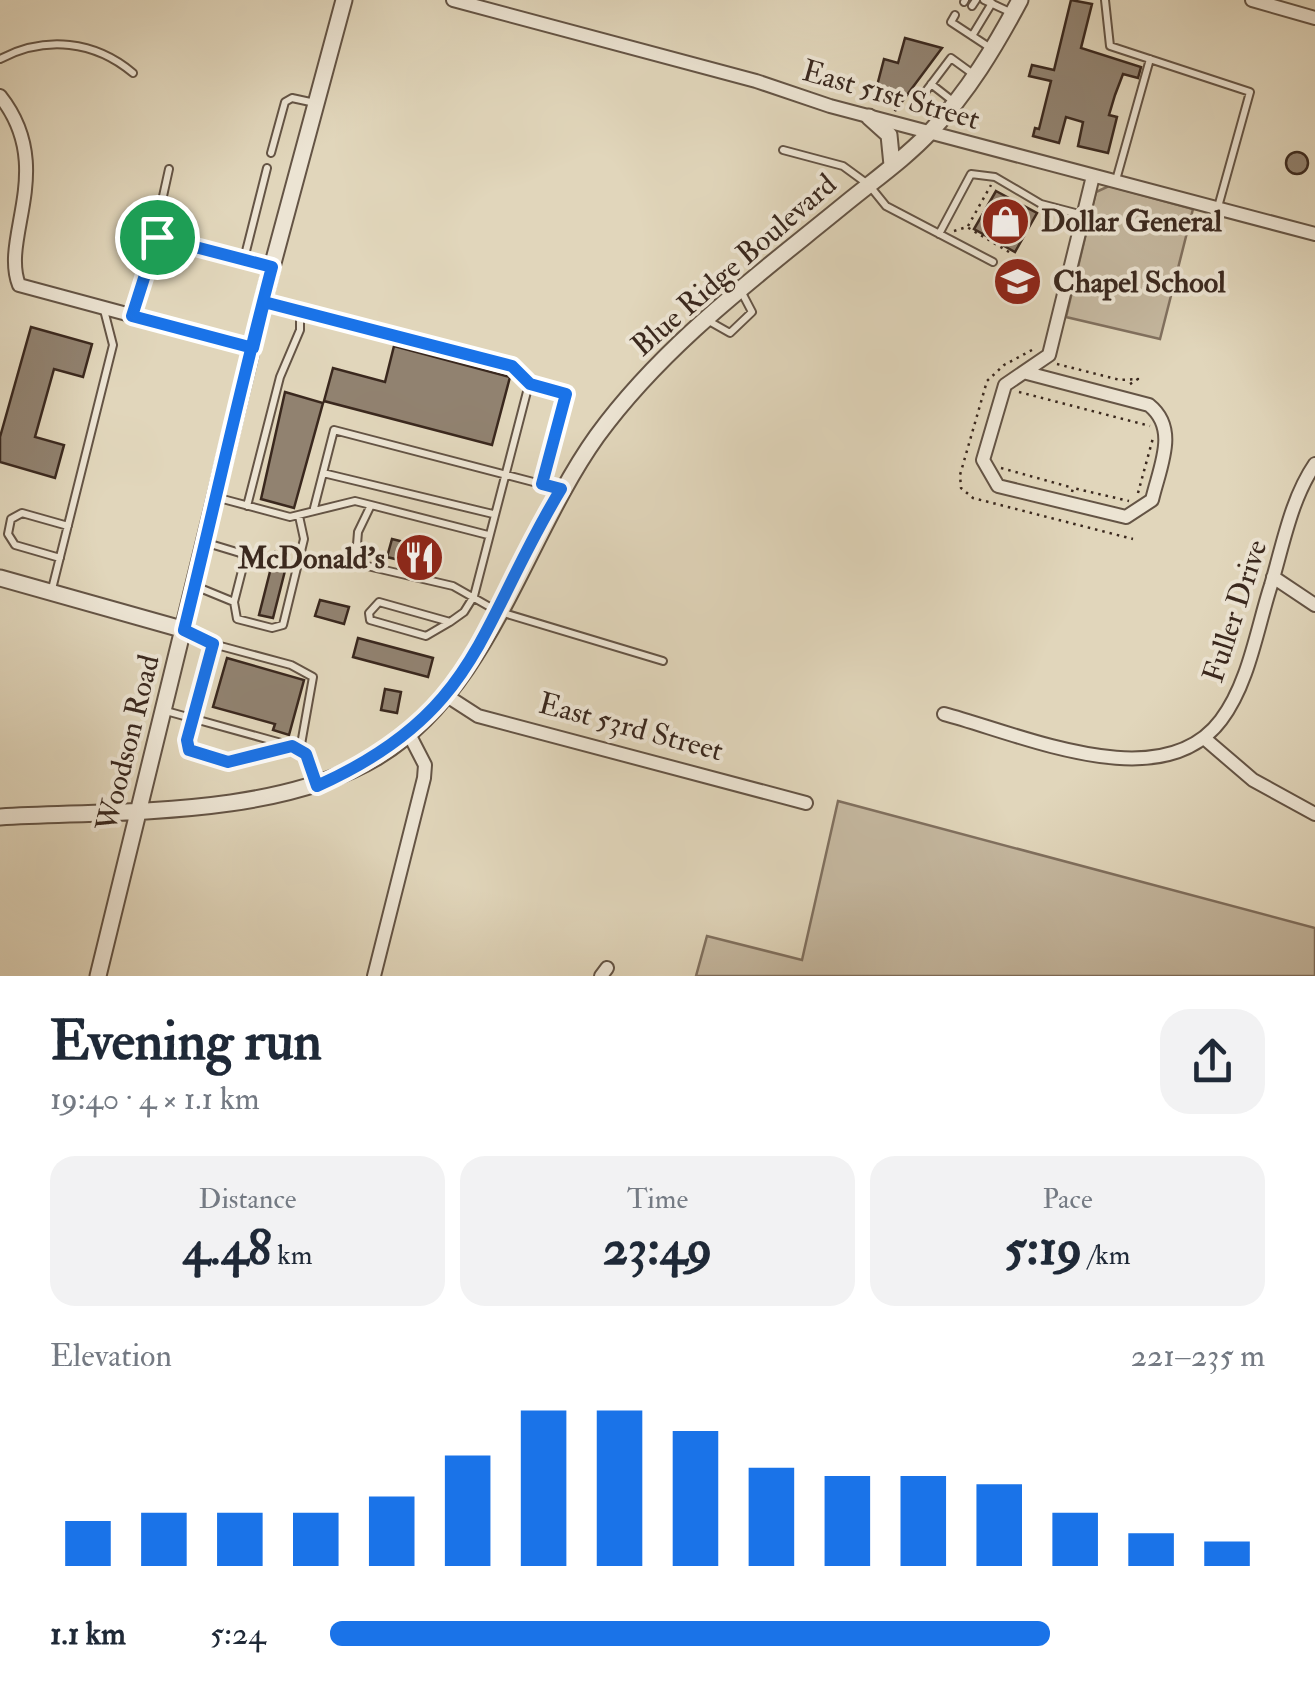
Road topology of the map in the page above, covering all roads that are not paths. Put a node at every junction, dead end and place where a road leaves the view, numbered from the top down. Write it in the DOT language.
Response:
graph roads {
  1 [pos="344,0"];
  2 [pos="454,0"];
  3 [pos="1105,0"];
  4 [pos="1252,0"];
  5 [pos="988,2"];
  6 [pos="1271,2"];
  7 [pos="1017,7"];
  8 [pos="1315,18"];
  9 [pos="959,20"];
  10 [pos="972,36"];
  11 [pos="992,49"];
  12 [pos="0,59"];
  13 [pos="1150,59"];
  14 [pos="133,73"];
  15 [pos="976,76"];
  16 [pos="931,84"];
  17 [pos="923,95"];
  18 [pos="0,96"];
  19 [pos="955,102"];
  20 [pos="316,103"];
  21 [pos="869,117"];
  22 [pos="930,133"];
  23 [pos="783,150"];
  24 [pos="270,153"];
  25 [pos="892,165"];
  26 [pos="266,168"];
  27 [pos="170,170"];
  28 [pos="1094,176"];
  29 [pos="1116,182"];
  30 [pos="869,184"];
  31 [pos="1218,208"];
  32 [pos="1084,216"];
  33 [pos="939,234"];
  34 [pos="1315,234"];
  35 [pos="154,237"];
  36 [pos="244,260"];
  37 [pos="992,262"];
  38 [pos="272,267"];
  39 [pos="741,290"];
  40 [pos="264,302"];
  41 [pos="104,309"];
  42 [pos="300,313"];
  43 [pos="132,316"];
  44 [pos="706,319"];
  45 [pos="253,348"];
  46 [pos="1026,372"];
  47 [pos="530,384"];
  48 [pos="1315,464"];
  49 [pos="503,472"];
  50 [pos="322,473"];
  51 [pos="542,484"];
  52 [pos="561,489"];
  53 [pos="216,498"];
  54 [pos="371,505"];
  55 [pos="248,506"];
  56 [pos="314,508"];
  57 [pos="493,514"];
  58 [pos="299,516"];
  59 [pos="68,526"];
  60 [pos="488,535"];
  61 [pos="10,540"];
  62 [pos="206,542"];
  63 [pos="0,543"];
  64 [pos="60,558"];
  65 [pos="1273,577"];
  66 [pos="0,578"];
  67 [pos="195,586"];
  68 [pos="52,592"];
  69 [pos="474,596"];
  70 [pos="234,602"];
  71 [pos="1315,604"];
  72 [pos="497,611"];
  73 [pos="450,622"];
  74 [pos="184,630"];
  75 [pos="213,644"];
  76 [pos="663,661"];
  77 [pos="447,696"];
  78 [pos="165,710"];
  79 [pos="944,714"];
  80 [pos="192,717"];
  81 [pos="410,734"];
  82 [pos="1204,738"];
  83 [pos="296,748"];
  84 [pos="317,786"];
  85 [pos="806,803"];
  86 [pos="141,808"];
  87 [pos="1315,814"];
  88 [pos="0,818"];
  89 [pos="98,976"];
  90 [pos="374,976"];
  1 -- 20 [label="street, Woodson Road"];
  2 -- 21 [label="street, East 51st Street"];
  3 -- 13 [label="lane"];
  4 -- 6 [label="street"];
  5 -- 7 [label="lane"];
  5 -- 10 [label="lane"];
  6 -- 8 [label="street"];
  7 -- 11 [label="street, Blue Ridge Boulevard"];
  9 -- 10 [label="lane"];
  10 -- 11 [label="lane"];
  11 -- 15 [label="street, Blue Ridge Boulevard"];
  12 -- 14 [label="lane"];
  13 -- 29 [label="lane"];
  13 -- 31 [label="lane"];
  15 -- 16 [label="lane"];
  15 -- 19 [label="street, Blue Ridge Boulevard"];
  16 -- 17 [label="lane"];
  16 -- 19 [label="lane"];
  18 -- 41 [label="street"];
  19 -- 22 [label="street, Blue Ridge Boulevard"];
  20 -- 24 [label="lane"];
  20 -- 38 [label="street, Woodson Road"];
  21 -- 22 [label="street, East 51st Street"];
  21 -- 25 [label="street"];
  22 -- 25 [label="street, Blue Ridge Boulevard"];
  22 -- 28 [label="street, East 51st Street"];
  23 -- 30 [label="lane"];
  25 -- 30 [label="street, Blue Ridge Boulevard"];
  26 -- 36 [label="lane"];
  27 -- 35 [label="lane"];
  28 -- 29 [label="street, East 51st Street"];
  28 -- 32 [label="street"];
  29 -- 31 [label="street, East 51st Street"];
  30 -- 33 [label="lane"];
  30 -- 39 [label="street, Blue Ridge Boulevard"];
  31 -- 34 [label="street, East 51st Street"];
  32 -- 33 [label="lane"];
  32 -- 46 [label="street"];
  33 -- 37 [label="lane"];
  35 -- 36 [label="lane"];
  35 -- 43 [label="lane"];
  36 -- 38 [label="lane"];
  38 -- 40 [label="street, Woodson Road"];
  39 -- 44 [label="street, Blue Ridge Boulevard"];
  39 -- 44 [label="lane"];
  40 -- 42 [label="lane"];
  40 -- 45 [label="street, Woodson Road"];
  41 -- 43 [label="street"];
  41 -- 59 [label="lane"];
  42 -- 47 [label="lane"];
  42 -- 55 [label="lane"];
  43 -- 45 [label="street"];
  44 -- 52 [label="street, Blue Ridge Boulevard"];
  45 -- 53 [label="street, Woodson Road"];
  46 -- 46 [label="street"];
  47 -- 49 [label="lane"];
  47 -- 51 [label="lane"];
  48 -- 65 [label="street, Fuller Drive"];
  49 -- 50 [label="lane"];
  49 -- 51 [label="lane"];
  49 -- 57 [label="lane"];
  50 -- 56 [label="lane"];
  50 -- 57 [label="lane"];
  51 -- 52 [label="lane"];
  52 -- 72 [label="street, Blue Ridge Boulevard"];
  53 -- 55 [label="lane"];
  53 -- 62 [label="street, Woodson Road"];
  54 -- 56 [label="lane"];
  54 -- 60 [label="lane"];
  54 -- 69 [label="lane"];
  55 -- 58 [label="lane"];
  56 -- 58 [label="lane"];
  57 -- 60 [label="lane"];
  58 -- 70 [label="lane"];
  59 -- 61 [label="lane"];
  59 -- 64 [label="lane"];
  60 -- 69 [label="lane"];
  61 -- 63 [label="lane"];
  61 -- 64 [label="lane"];
  62 -- 67 [label="street, Woodson Road"];
  62 -- 70 [label="lane"];
  64 -- 68 [label="lane"];
  65 -- 71 [label="street"];
  65 -- 82 [label="street, Fuller Drive"];
  66 -- 68 [label="street"];
  67 -- 70 [label="lane"];
  67 -- 74 [label="street, Woodson Road"];
  68 -- 74 [label="street"];
  69 -- 72 [label="lane"];
  69 -- 73 [label="lane"];
  72 -- 76 [label="lane"];
  72 -- 77 [label="street, Blue Ridge Boulevard"];
  73 -- 73 [label="lane"];
  74 -- 75 [label="lane"];
  74 -- 78 [label="street, Woodson Road"];
  75 -- 80 [label="lane"];
  75 -- 83 [label="lane"];
  77 -- 81 [label="street, Blue Ridge Boulevard"];
  77 -- 85 [label="street, East 53rd Street"];
  78 -- 80 [label="lane"];
  78 -- 86 [label="street, Woodson Road"];
  79 -- 82 [label="street, Fuller Drive"];
  80 -- 83 [label="lane"];
  80 -- 83 [label="lane"];
  81 -- 84 [label="street, Blue Ridge Boulevard"];
  81 -- 90 [label="street"];
  82 -- 87 [label="street"];
  83 -- 84 [label="lane"];
  84 -- 86 [label="street, Blue Ridge Boulevard"];
  86 -- 88 [label="street, Blue Ridge Boulevard"];
  86 -- 89 [label="street, Woodson Road"];
}
